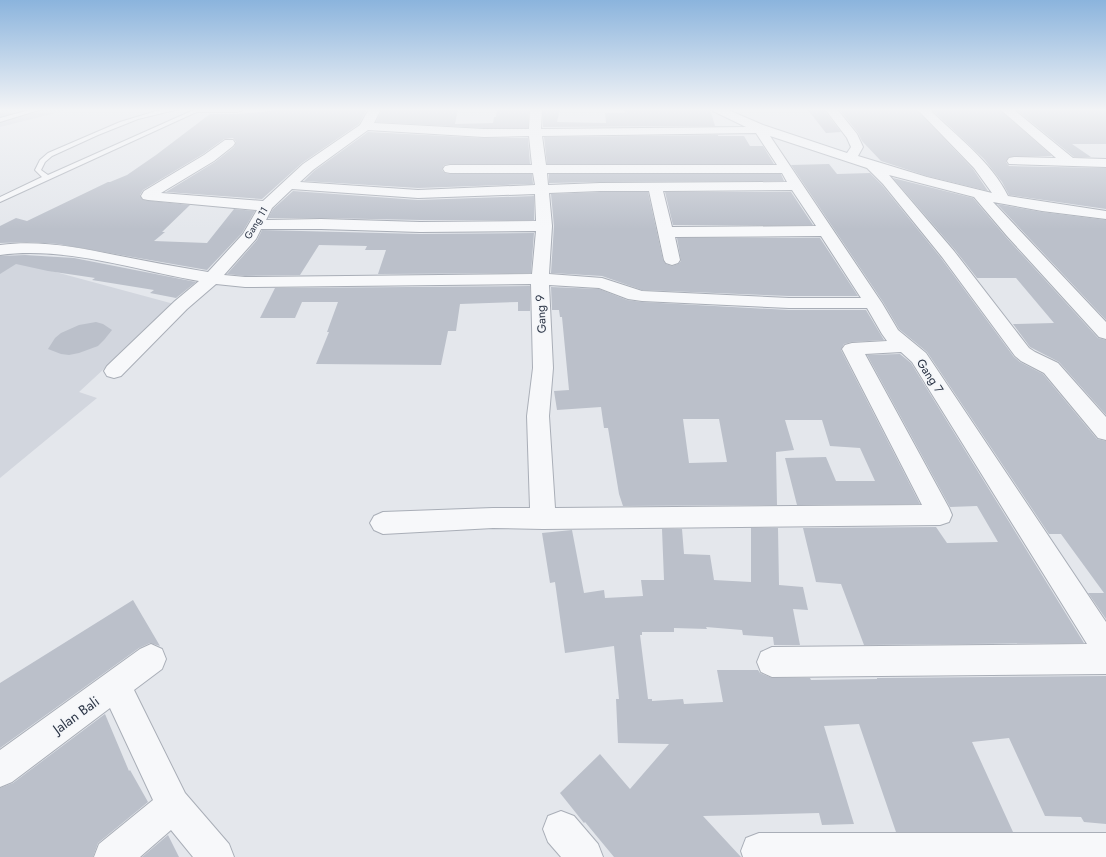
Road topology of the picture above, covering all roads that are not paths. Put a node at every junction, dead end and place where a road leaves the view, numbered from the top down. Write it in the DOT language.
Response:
graph roads {
  1 [pos="61,149"];
  2 [pos="108,149"];
  3 [pos="221,149"];
  4 [pos="333,149"];
  5 [pos="537,149"];
  6 [pos="773,149"];
  7 [pos="821,149"];
  8 [pos="856,149"];
  9 [pos="962,149"];
  10 [pos="1054,149"];
  11 [pos="848,158"];
  12 [pos="1014,161"];
  13 [pos="1069,162"];
  14 [pos="1106,163"];
  15 [pos="873,167"];
  16 [pos="786,168"];
  17 [pos="450,169"];
  18 [pos="540,170"];
  19 [pos="47,178"];
  20 [pos="288,185"];
  21 [pos="797,186"];
  22 [pos="655,187"];
  23 [pos="542,189"];
  24 [pos="978,195"];
  25 [pos="1002,199"];
  26 [pos="0,200"];
  27 [pos="266,206"];
  28 [pos="1106,215"];
  29 [pos="257,225"];
  30 [pos="544,226"];
  31 [pos="826,231"];
  32 [pos="666,232"];
  33 [pos="0,250"];
  34 [pos="672,260"];
  35 [pos="211,279"];
  36 [pos="541,279"];
  37 [pos="873,303"];
  38 [pos="1106,333"];
  39 [pos="905,346"];
  40 [pos="114,372"];
  41 [pos="1106,432"];
  42 [pos="543,519"];
  43 [pos="383,524"];
  44 [pos="1106,648"];
  45 [pos="151,659"];
  46 [pos="1106,659"];
  47 [pos="772,662"];
  48 [pos="116,686"];
  49 [pos="0,770"];
  50 [pos="173,806"];
  51 [pos="561,829"];
  52 [pos="759,851"];
  53 [pos="1106,851"];
  54 [pos="112,857"];
  55 [pos="216,857"];
  56 [pos="585,857"];
  1 -- 19 [label="lane"];
  2 -- 19 [label="lane"];
  3 -- 27 [label="street"];
  4 -- 20 [label="street, Gang 11"];
  5 -- 18 [label="street, Gang 9"];
  6 -- 16 [label="street, Gang 7"];
  7 -- 11 [label="street"];
  8 -- 11 [label="street"];
  9 -- 25 [label="street"];
  10 -- 13 [label="street"];
  11 -- 15 [label="street"];
  12 -- 13 [label="street"];
  13 -- 14 [label="street"];
  15 -- 24 [label="street"];
  15 -- 41 [label="street"];
  16 -- 18 [label="street"];
  16 -- 21 [label="street, Gang 7"];
  17 -- 18 [label="street"];
  18 -- 23 [label="street, Gang 9"];
  19 -- 26 [label="lane"];
  20 -- 23 [label="street"];
  20 -- 27 [label="street, Gang 11"];
  21 -- 22 [label="street"];
  21 -- 31 [label="street, Gang 7"];
  22 -- 23 [label="street"];
  22 -- 32 [label="street"];
  23 -- 30 [label="street, Gang 9"];
  24 -- 25 [label="street"];
  24 -- 38 [label="street"];
  25 -- 28 [label="street"];
  27 -- 29 [label="street, Gang 11"];
  29 -- 30 [label="street"];
  29 -- 35 [label="street, Gang 11"];
  30 -- 36 [label="street, Gang 9"];
  31 -- 32 [label="street"];
  31 -- 37 [label="street, Gang 7"];
  32 -- 34 [label="street"];
  33 -- 35 [label="street"];
  35 -- 36 [label="street"];
  35 -- 40 [label="street, Gang 11"];
  36 -- 37 [label="street"];
  36 -- 42 [label="street, Gang 9"];
  37 -- 39 [label="street, Gang 7"];
  39 -- 42 [label="street"];
  39 -- 44 [label="street, Gang 7"];
  42 -- 43 [label="street"];
  45 -- 48 [label="street, Jalan Bali"];
  46 -- 47 [label="street"];
  48 -- 49 [label="street, Jalan Bali"];
  48 -- 50 [label="street"];
  50 -- 54 [label="street"];
  50 -- 55 [label="street"];
  51 -- 56 [label="street"];
  52 -- 53 [label="street"];
}
